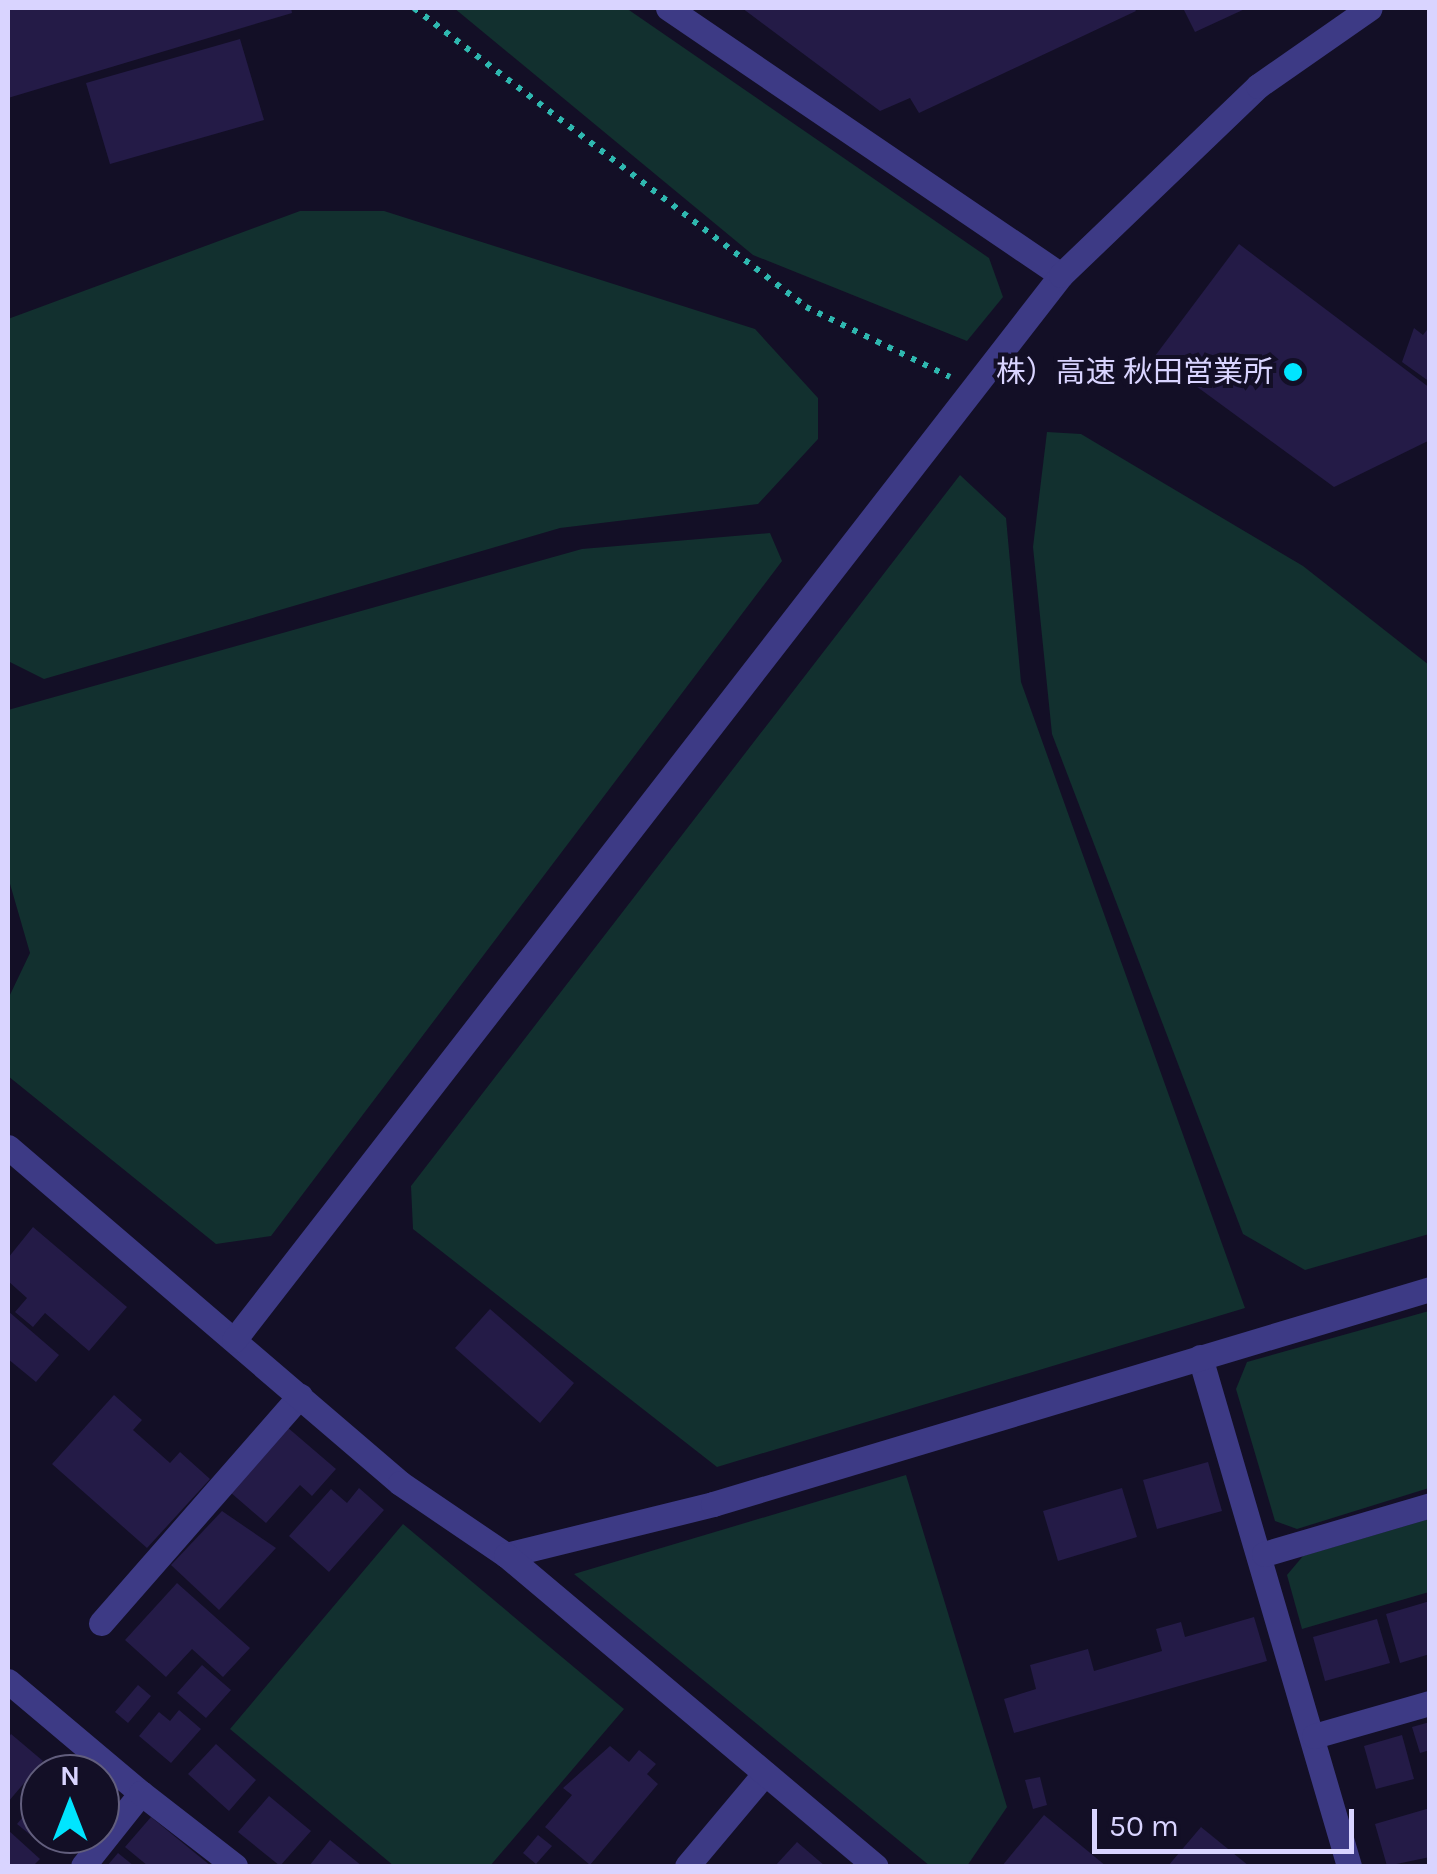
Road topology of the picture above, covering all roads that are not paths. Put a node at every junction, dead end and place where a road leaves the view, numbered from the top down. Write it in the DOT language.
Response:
graph roads {
  1 [pos="668,8"];
  2 [pos="1370,8"];
  3 [pos="1061,274"];
  4 [pos="8,1147"];
  5 [pos="1430,1288"];
  6 [pos="234,1340"];
  7 [pos="1200,1357"];
  8 [pos="300,1396"];
  9 [pos="1430,1505"];
  10 [pos="1264,1554"];
  11 [pos="506,1555"];
  12 [pos="101,1623"];
  13 [pos="8,1681"];
  14 [pos="1430,1703"];
  15 [pos="1314,1736"];
  16 [pos="765,1773"];
  17 [pos="141,1793"];
  18 [pos="83,1866"];
  19 [pos="235,1866"];
  20 [pos="687,1866"];
  21 [pos="875,1866"];
  22 [pos="1350,1866"];
  1 -- 3 [label="street"];
  2 -- 3 [label="street"];
  3 -- 6 [label="street"];
  4 -- 6 [label="street"];
  5 -- 7 [label="street"];
  6 -- 8 [label="street"];
  7 -- 10 [label="street"];
  7 -- 11 [label="street"];
  8 -- 11 [label="street"];
  8 -- 12 [label="street"];
  9 -- 10 [label="street"];
  10 -- 15 [label="street"];
  11 -- 16 [label="street"];
  13 -- 17 [label="street"];
  14 -- 15 [label="street"];
  15 -- 22 [label="street"];
  16 -- 20 [label="street"];
  16 -- 21 [label="street"];
  17 -- 18 [label="street"];
  17 -- 19 [label="street"];
}
